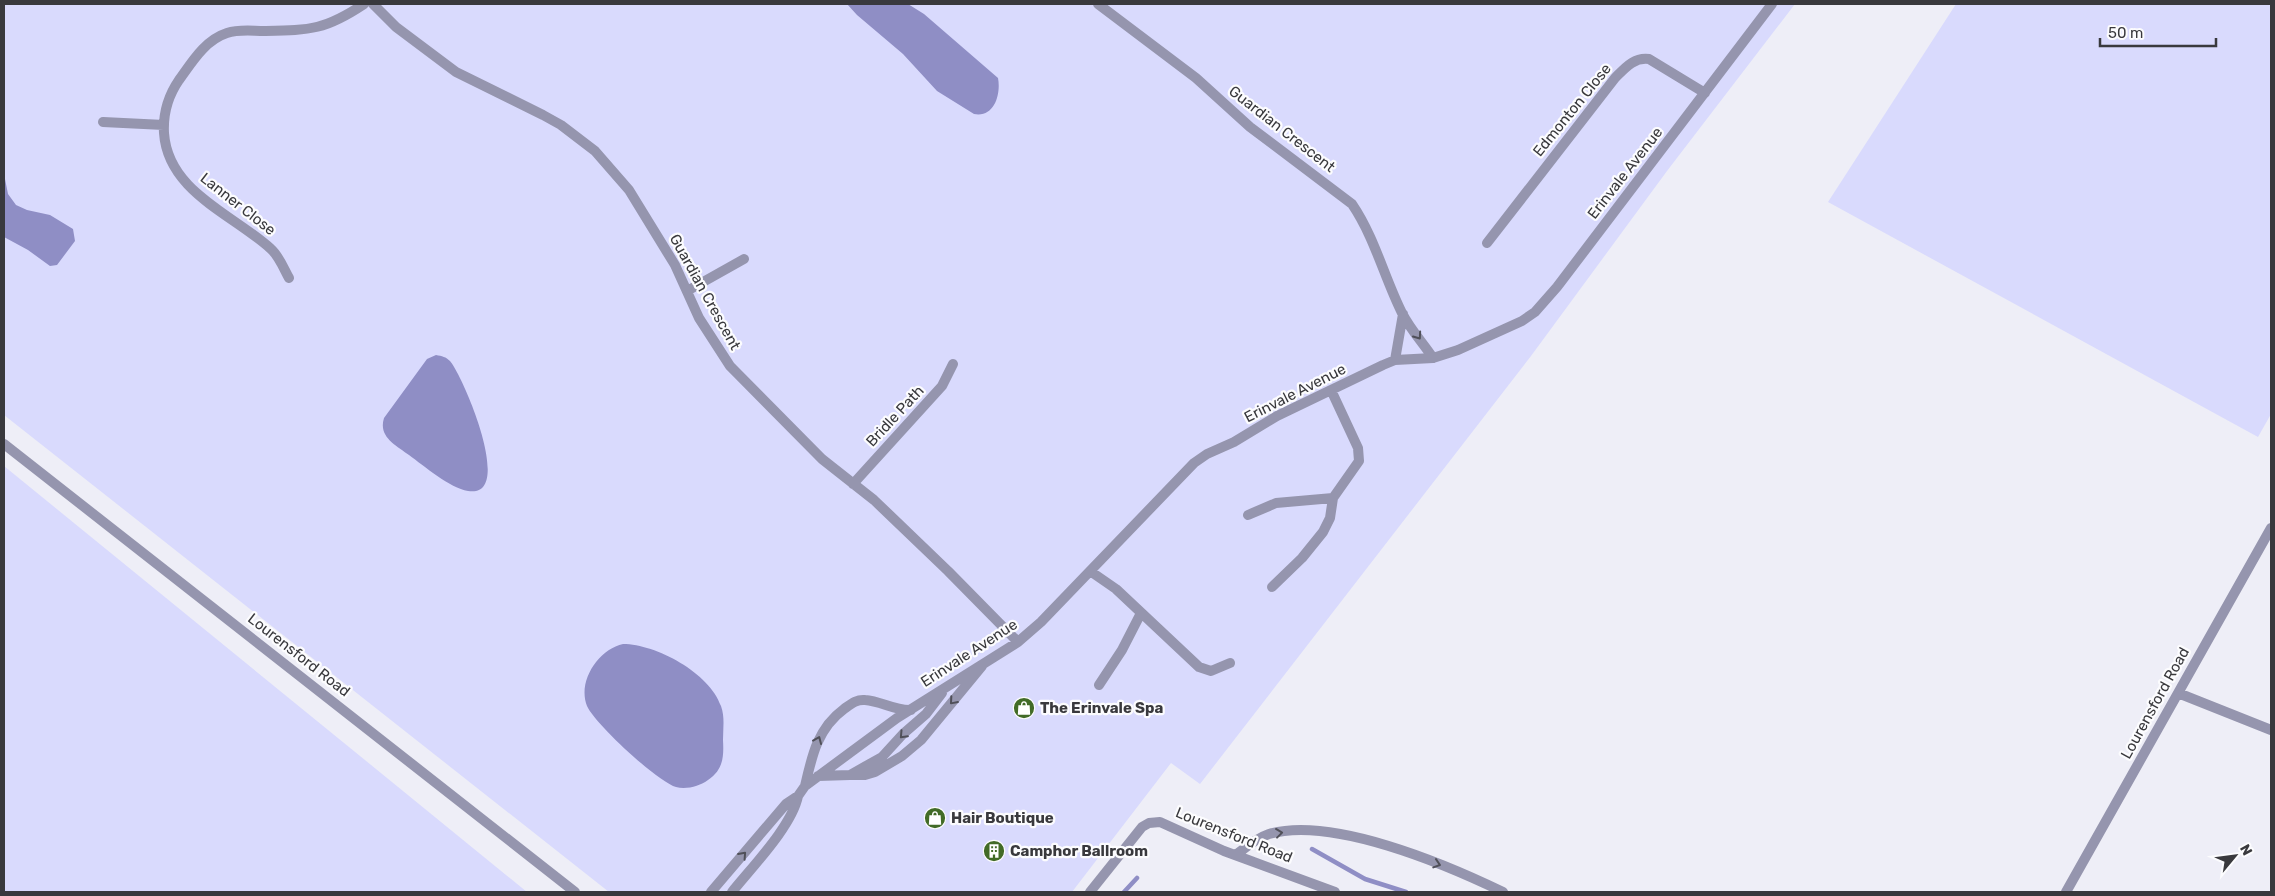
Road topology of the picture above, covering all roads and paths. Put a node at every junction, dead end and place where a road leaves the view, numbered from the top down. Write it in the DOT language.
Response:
graph roads {
  1 [pos="364,4"];
  2 [pos="372,4"];
  3 [pos="1098,4"];
  4 [pos="1772,4"];
  5 [pos="1705,93"];
  6 [pos="103,122"];
  7 [pos="164,125"];
  8 [pos="1487,243"];
  9 [pos="744,259"];
  10 [pos="289,278"];
  11 [pos="687,291"];
  12 [pos="1403,314"];
  13 [pos="1433,358"];
  14 [pos="1395,360"];
  15 [pos="954,364"];
  16 [pos="1331,390"];
  17 [pos="4,444"];
  18 [pos="853,484"];
  19 [pos="1333,498"];
  20 [pos="1248,515"];
  21 [pos="2271,528"];
  22 [pos="1090,571"];
  23 [pos="1272,587"];
  24 [pos="1141,613"];
  25 [pos="1018,642"];
  26 [pos="984,663"];
  27 [pos="1230,663"];
  28 [pos="1099,685"];
  29 [pos="947,686"];
  30 [pos="2178,693"];
  31 [pos="911,710"];
  32 [pos="2271,730"];
  33 [pos="818,776"];
  34 [pos="850,776"];
  35 [pos="805,786"];
  36 [pos="798,796"];
  37 [pos="1237,854"];
  38 [pos="574,892"];
  39 [pos="711,892"];
  40 [pos="732,892"];
  41 [pos="1090,892"];
  42 [pos="1335,892"];
  43 [pos="1503,892"];
  44 [pos="2066,892"];
  1 -- 7 [label="street, Lanner Close"];
  2 -- 11 [label="street, Guardian Crescent"];
  3 -- 12 [label="street, Guardian Crescent"];
  4 -- 5 [label="street, Erinvale Avenue"];
  5 -- 8 [label="street, Edmonton Close"];
  5 -- 13 [label="street, Erinvale Avenue"];
  6 -- 7 [label="street"];
  7 -- 10 [label="street, Lanner Close"];
  9 -- 11 [label="street"];
  11 -- 18 [label="street, Guardian Crescent"];
  12 -- 13 [label="street, Guardian Crescent, one-way"];
  12 -- 14 [label="street"];
  13 -- 14 [label="street, Erinvale Avenue"];
  14 -- 16 [label="street, Erinvale Avenue"];
  15 -- 18 [label="street, Bridle Path"];
  16 -- 19 [label="street"];
  16 -- 22 [label="street, Erinvale Avenue"];
  17 -- 38 [label="street, Lourensford Road"];
  18 -- 25 [label="street, Guardian Crescent"];
  19 -- 20 [label="street"];
  19 -- 23 [label="street"];
  21 -- 30 [label="street, Lourensford Road"];
  22 -- 24 [label="street"];
  22 -- 25 [label="street, Erinvale Avenue"];
  24 -- 27 [label="street"];
  24 -- 28 [label="street"];
  25 -- 26 [label="street, Erinvale Avenue"];
  26 -- 29 [label="street, Erinvale Avenue"];
  26 -- 34 [label="street, one-way"];
  29 -- 31 [label="street, Erinvale Avenue"];
  29 -- 34 [label="street, one-way"];
  30 -- 32 [label="street"];
  30 -- 44 [label="street, Lourensford Road"];
  31 -- 33 [label="street, Erinvale Avenue"];
  35 -- 31 [label="street, one-way"];
  33 -- 34 [label="street"];
  33 -- 35 [label="street, Erinvale Avenue"];
  35 -- 36 [label="street, Erinvale Avenue"];
  39 -- 36 [label="street, Erinvale Avenue, one-way"];
  36 -- 40 [label="street, Erinvale Avenue"];
  37 -- 41 [label="street, Lourensford Road"];
  37 -- 42 [label="street, Lourensford Road"];
  37 -- 43 [label="street, one-way"];
}
